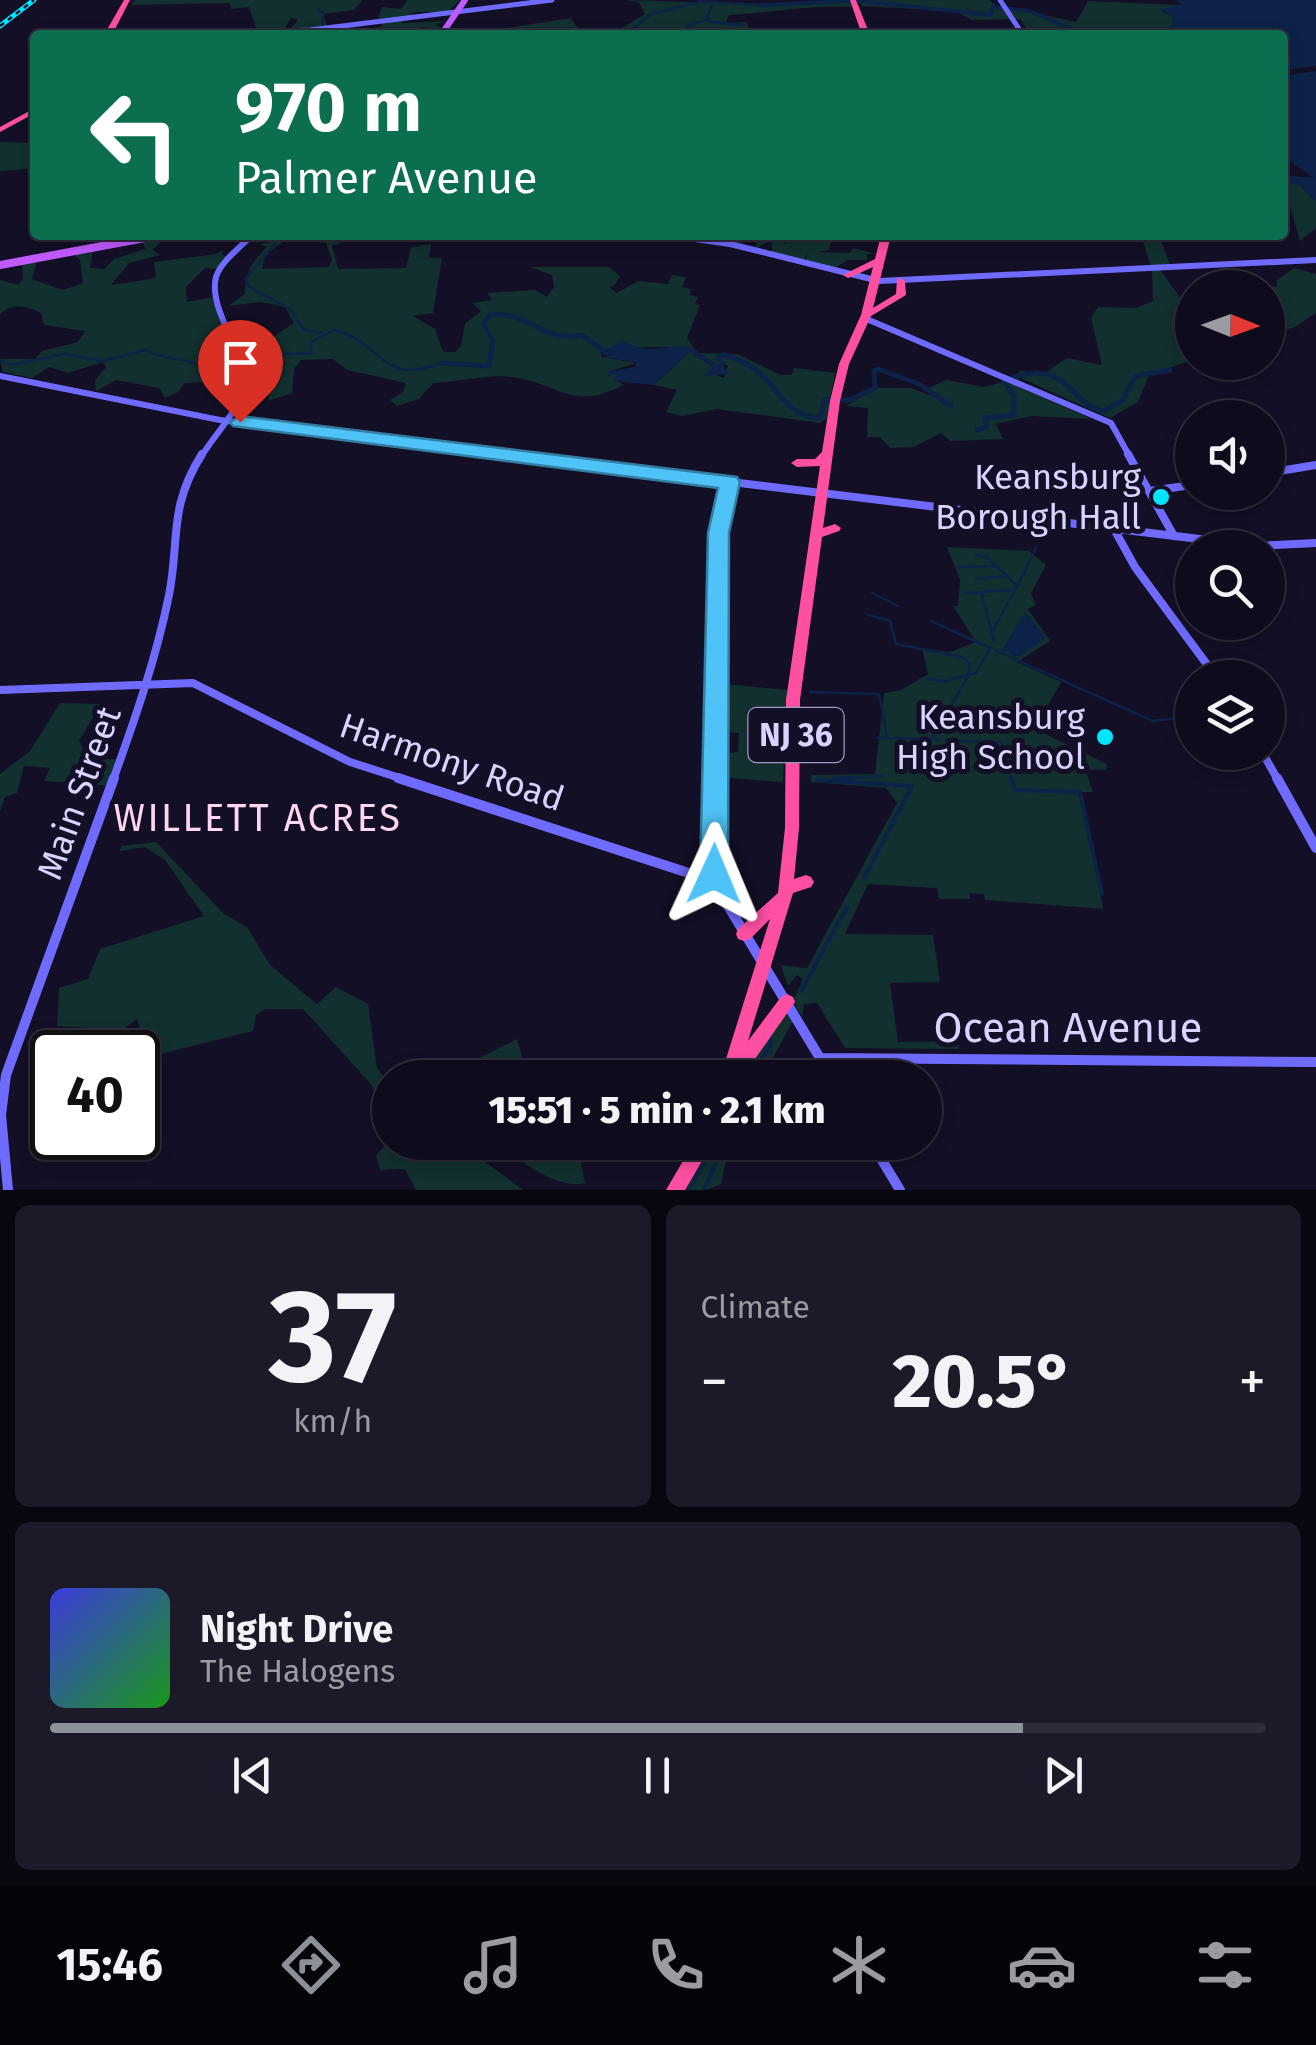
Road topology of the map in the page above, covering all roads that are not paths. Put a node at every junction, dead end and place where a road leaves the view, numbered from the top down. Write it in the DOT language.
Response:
graph roads {
  1 [pos="125,0"];
  2 [pos="464,0"];
  3 [pos="552,0"];
  4 [pos="854,0"];
  5 [pos="1003,4"];
  6 [pos="456,12"];
  7 [pos="109,30"];
  8 [pos="299,30"];
  9 [pos="444,30"];
  10 [pos="866,30"];
  11 [pos="1020,30"];
  12 [pos="30,114"];
  13 [pos="0,130"];
  14 [pos="134,240"];
  15 [pos="247,240"];
  16 [pos="704,240"];
  17 [pos="886,240"];
  18 [pos="887,240"];
  19 [pos="1316,260"];
  20 [pos="880,261"];
  21 [pos="0,265"];
  22 [pos="853,275"];
  23 [pos="877,281"];
  24 [pos="900,281"];
  25 [pos="870,317"];
  26 [pos="0,376"];
  27 [pos="838,400"];
  28 [pos="225,420"];
  29 [pos="828,452"];
  30 [pos="797,463"];
  31 [pos="1316,465"];
  32 [pos="1285,470"];
  33 [pos="729,482"];
  34 [pos="1175,487"];
  35 [pos="1150,491"];
  36 [pos="825,494"];
  37 [pos="1114,529"];
  38 [pos="1174,536"];
  39 [pos="1316,543"];
  40 [pos="1205,660"];
  41 [pos="148,684"];
  42 [pos="0,690"];
  43 [pos="1272,770"];
  44 [pos="1316,848"];
  45 [pos="713,881"];
  46 [pos="792,881"];
  47 [pos="744,934"];
  48 [pos="768,972"];
  49 [pos="788,1002"];
  50 [pos="820,1058"];
  51 [pos="735,1060"];
  52 [pos="744,1060"];
  53 [pos="1316,1062"];
  54 [pos="3,1074"];
  55 [pos="684,1160"];
  56 [pos="693,1160"];
  57 [pos="882,1160"];
  58 [pos="8,1190"];
  59 [pos="667,1190"];
  60 [pos="675,1190"];
  61 [pos="900,1190"];
  1 -- 7 [label="highway"];
  2 -- 6 [label="main road"];
  3 -- 6 [label="street"];
  4 -- 10 [label="highway"];
  5 -- 11 [label="street"];
  6 -- 8 [label="street"];
  6 -- 9 [label="main road"];
  12 -- 13 [label="highway"];
  14 -- 21 [label="main road"];
  15 -- 28 [label="street, Main Street"];
  16 -- 22 [label="street"];
  17 -- 20 [label="highway, NJ 36"];
  18 -- 23 [label="highway, NJ 36"];
  19 -- 24 [label="street"];
  20 -- 22 [label="highway"];
  20 -- 23 [label="highway, NJ 36"];
  22 -- 23 [label="street"];
  23 -- 24 [label="street"];
  23 -- 25 [label="highway, NJ 36"];
  23 -- 27 [label="highway, NJ 36"];
  24 -- 25 [label="highway"];
  25 -- 27 [label="highway, NJ 36"];
  25 -- 35 [label="street"];
  26 -- 28 [label="street"];
  27 -- 29 [label="highway, NJ 36"];
  27 -- 36 [label="highway, NJ 36"];
  28 -- 33 [label="street"];
  28 -- 41 [label="street, Main Street"];
  29 -- 30 [label="highway"];
  29 -- 36 [label="highway, NJ 36"];
  31 -- 32 [label="street"];
  33 -- 36 [label="street"];
  33 -- 45 [label="street"];
  34 -- 35 [label="street"];
  35 -- 38 [label="street"];
  36 -- 37 [label="street"];
  36 -- 46 [label="highway, NJ 36"];
  36 -- 46 [label="highway, NJ 36"];
  37 -- 38 [label="street"];
  37 -- 40 [label="street"];
  38 -- 39 [label="street"];
  41 -- 42 [label="street, Harmony Road"];
  41 -- 45 [label="street, Harmony Road"];
  41 -- 54 [label="street, Main Street"];
  43 -- 44 [label="street"];
  45 -- 47 [label="street"];
  46 -- 47 [label="highway"];
  46 -- 48 [label="highway, NJ 36"];
  47 -- 48 [label="street"];
  48 -- 49 [label="street"];
  48 -- 51 [label="highway, NJ 36"];
  48 -- 52 [label="highway, NJ 36"];
  49 -- 50 [label="street"];
  49 -- 52 [label="highway"];
  50 -- 53 [label="street, Ocean Avenue"];
  54 -- 58 [label="street, Main Street"];
  55 -- 59 [label="highway"];
  56 -- 60 [label="highway"];
  57 -- 61 [label="street"];
}
